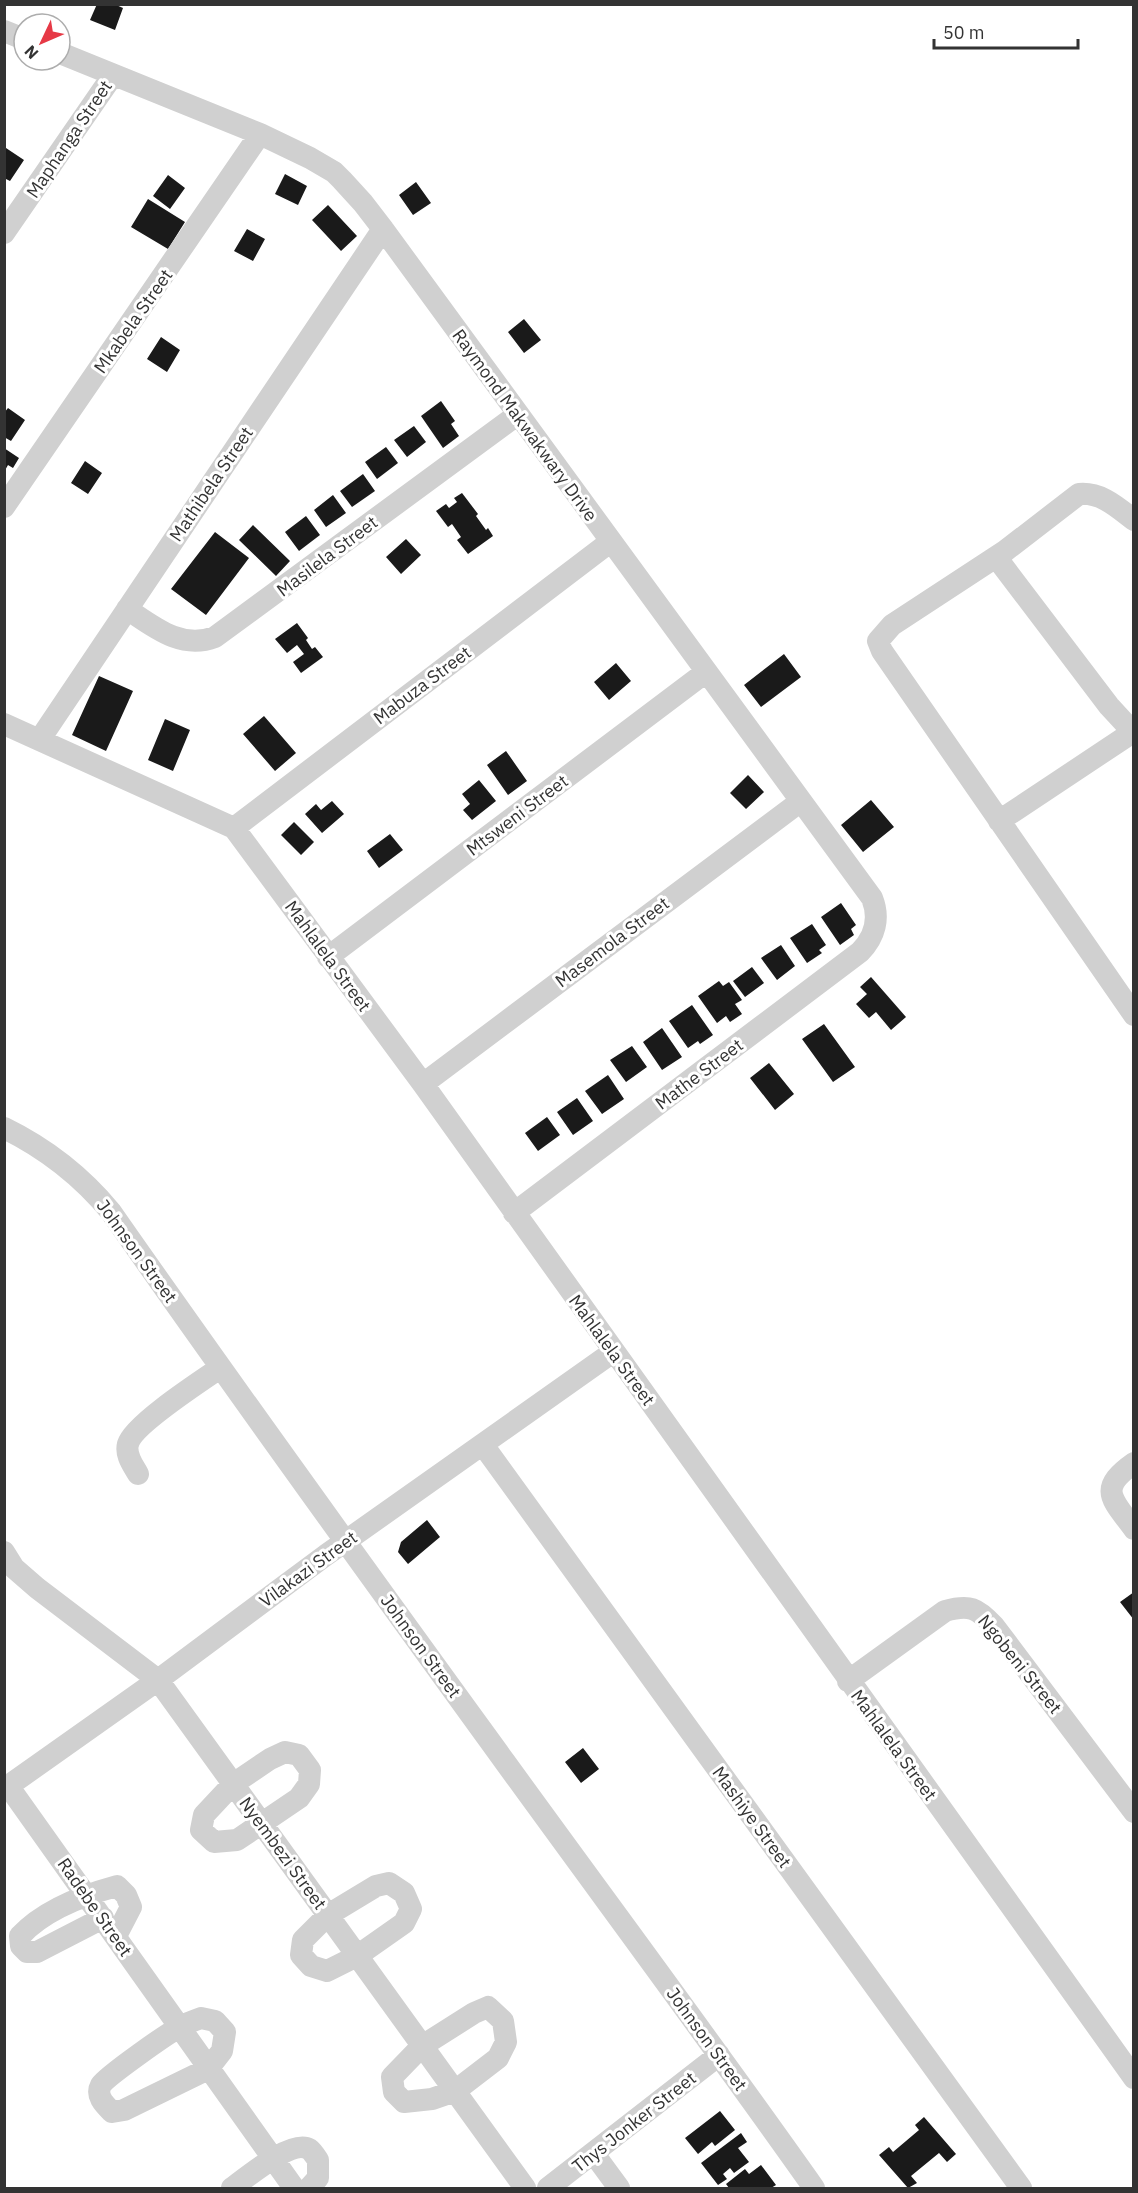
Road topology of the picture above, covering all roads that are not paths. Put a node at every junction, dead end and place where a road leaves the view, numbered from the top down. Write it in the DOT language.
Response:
graph roads {
  1 [pos="72,58"];
  2 [pos="113,75"];
  3 [pos="260,134"];
  4 [pos="383,230"];
  5 [pos="4,233"];
  6 [pos="517,415"];
  7 [pos="4,507"];
  8 [pos="1134,520"];
  9 [pos="610,542"];
  10 [pos="996,557"];
  11 [pos="127,609"];
  12 [pos="706,672"];
  13 [pos="4,724"];
  14 [pos="1133,733"];
  15 [pos="40,739"];
  16 [pos="801,801"];
  17 [pos="999,821"];
  18 [pos="234,828"];
  19 [pos="875,926"];
  20 [pos="328,957"];
  21 [pos="1134,1015"];
  22 [pos="423,1084"];
  23 [pos="4,1128"];
  24 [pos="514,1213"];
  25 [pos="613,1352"];
  26 [pos="220,1368"];
  27 [pos="483,1445"];
  28 [pos="1134,1462"];
  29 [pos="138,1474"];
  30 [pos="1134,1529"];
  31 [pos="346,1541"];
  32 [pos="8,1565"];
  33 [pos="158,1680"];
  34 [pos="848,1681"];
  35 [pos="233,1784"];
  36 [pos="7,1788"];
  37 [pos="1134,1812"];
  38 [pos="262,1824"];
  39 [pos="86,1894"];
  40 [pos="328,1915"];
  41 [pos="110,1927"];
  42 [pos="357,1956"];
  43 [pos="180,2027"];
  44 [pos="422,2046"];
  45 [pos="720,2055"];
  46 [pos="208,2069"];
  47 [pos="1134,2078"];
  48 [pos="454,2091"];
  49 [pos="594,2154"];
  50 [pos="273,2157"];
  51 [pos="232,2188"];
  52 [pos="294,2188"];
  53 [pos="309,2188"];
  54 [pos="525,2188"];
  55 [pos="548,2188"];
  56 [pos="619,2188"];
  57 [pos="814,2188"];
  58 [pos="1021,2188"];
  1 -- 2 [label="street, Raymond Makwakwary Drive"];
  2 -- 3 [label="street, Raymond Makwakwary Drive"];
  2 -- 5 [label="street, Maphanga Street"];
  3 -- 4 [label="street, Raymond Makwakwary Drive"];
  3 -- 7 [label="street, Mkabela Street"];
  4 -- 6 [label="street, Raymond Makwakwary Drive"];
  4 -- 11 [label="street, Mathibela Street"];
  6 -- 9 [label="street, Raymond Makwakwary Drive"];
  6 -- 11 [label="street, Masilela Street"];
  8 -- 10 [label="street"];
  9 -- 12 [label="street, Raymond Makwakwary Drive"];
  9 -- 18 [label="street, Mabuza Street"];
  10 -- 14 [label="street"];
  10 -- 17 [label="street"];
  11 -- 15 [label="street, Mathibela Street"];
  12 -- 16 [label="street, Raymond Makwakwary Drive"];
  12 -- 20 [label="street, Mtsweni Street"];
  13 -- 15 [label="street, Mahlalela Street"];
  14 -- 17 [label="street"];
  15 -- 18 [label="street, Mahlalela Street"];
  16 -- 19 [label="street, Raymond Makwakwary Drive"];
  16 -- 22 [label="street, Masemola Street"];
  17 -- 21 [label="street"];
  18 -- 20 [label="street, Mahlalela Street"];
  19 -- 24 [label="street, Mathe Street"];
  20 -- 22 [label="street, Mahlalela Street"];
  22 -- 24 [label="street, Mahlalela Street"];
  23 -- 26 [label="street, Johnson Street"];
  24 -- 25 [label="street, Mahlalela Street"];
  25 -- 27 [label="street, Vilakazi Street"];
  25 -- 34 [label="street, Mahlalela Street"];
  26 -- 29 [label="street"];
  26 -- 31 [label="street, Johnson Street"];
  27 -- 31 [label="street, Vilakazi Street"];
  27 -- 58 [label="street, Mashiye Street"];
  28 -- 30 [label="street"];
  31 -- 33 [label="street, Vilakazi Street"];
  31 -- 45 [label="street, Johnson Street"];
  32 -- 33 [label="street, Nyembezi Street"];
  33 -- 35 [label="street, Nyembezi Street"];
  33 -- 36 [label="street, Vilakazi Street"];
  34 -- 37 [label="street, Ngobeni Street"];
  34 -- 47 [label="street, Mahlalela Street"];
  35 -- 38 [label="street, Nyembezi Street"];
  35 -- 38 [label="street"];
  35 -- 38 [label="street"];
  36 -- 39 [label="street, Radebe Street"];
  38 -- 40 [label="street, Nyembezi Street"];
  39 -- 41 [label="street, Radebe Street"];
  39 -- 41 [label="street"];
  39 -- 41 [label="street"];
  40 -- 42 [label="street, Nyembezi Street"];
  40 -- 42 [label="street"];
  40 -- 42 [label="street"];
  41 -- 43 [label="street, Radebe Street"];
  42 -- 44 [label="street, Nyembezi Street"];
  43 -- 46 [label="street, Radebe Street"];
  43 -- 46 [label="street"];
  43 -- 46 [label="street"];
  44 -- 48 [label="street, Nyembezi Street"];
  44 -- 48 [label="street"];
  44 -- 48 [label="street"];
  45 -- 49 [label="street, Thys Jonker Street"];
  45 -- 57 [label="street, Johnson Street"];
  46 -- 50 [label="street, Radebe Street"];
  48 -- 54 [label="street, Nyembezi Street"];
  49 -- 55 [label="street, Thys Jonker Street"];
  49 -- 56 [label="street"];
  50 -- 51 [label="street"];
  50 -- 52 [label="street, Radebe Street"];
  50 -- 53 [label="street"];
}
